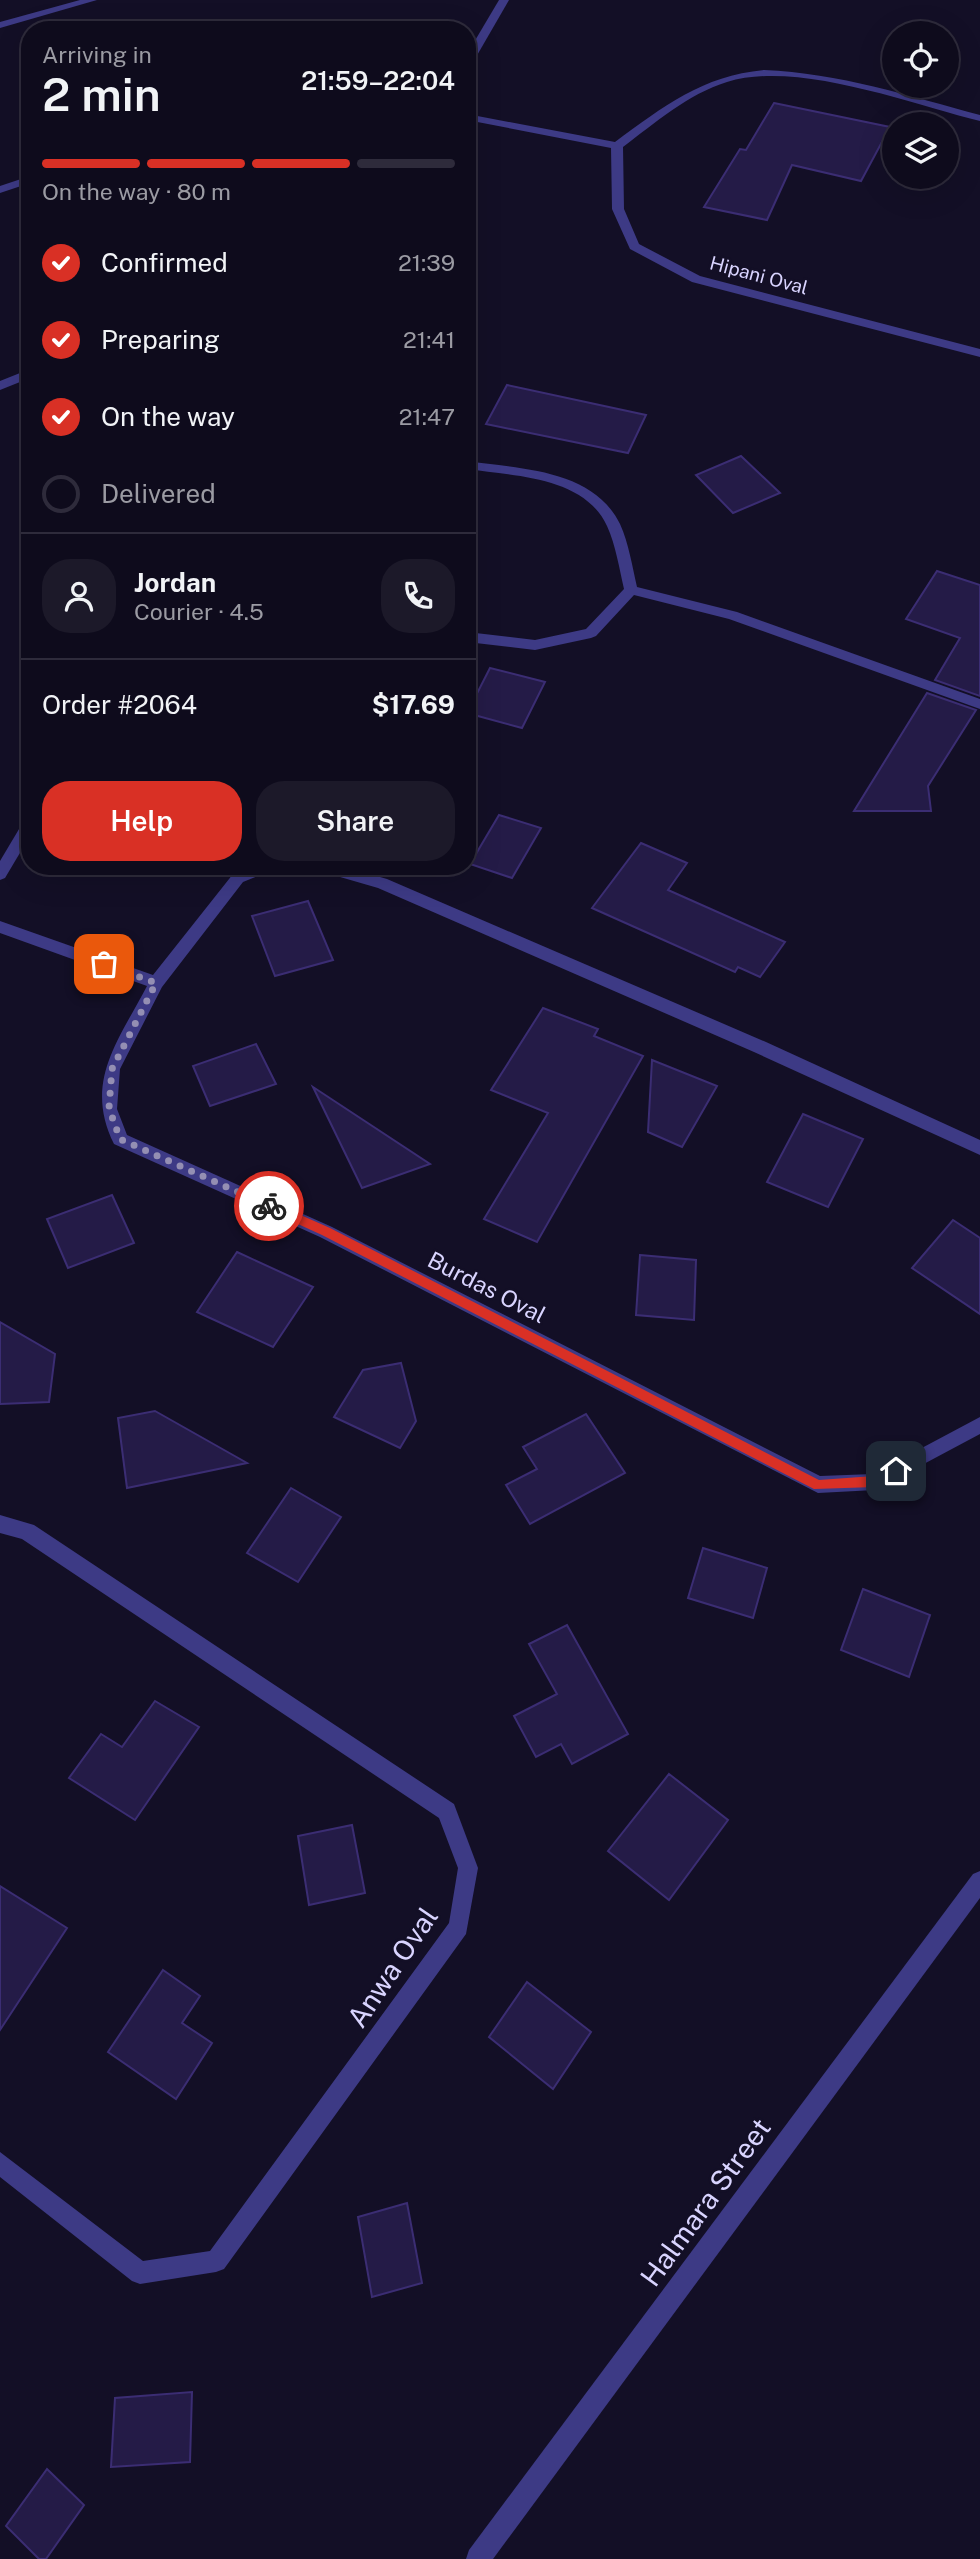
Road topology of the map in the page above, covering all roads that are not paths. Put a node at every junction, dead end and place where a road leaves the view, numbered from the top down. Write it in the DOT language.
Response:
graph roads {
  1 [pos="92,0"];
  2 [pos="504,0"];
  3 [pos="0,24"];
  4 [pos="476,48"];
  5 [pos="980,118"];
  6 [pos="476,119"];
  7 [pos="617,146"];
  8 [pos="21,182"];
  9 [pos="0,190"];
  10 [pos="980,353"];
  11 [pos="21,377"];
  12 [pos="0,386"];
  13 [pos="476,467"];
  14 [pos="631,590"];
  15 [pos="476,638"];
  16 [pos="980,704"];
  17 [pos="21,838"];
  18 [pos="0,874"];
  19 [pos="246,875"];
  20 [pos="353,875"];
  21 [pos="0,927"];
  22 [pos="156,983"];
  23 [pos="980,1148"];
  24 [pos="980,1425"];
  25 [pos="0,1524"];
  26 [pos="980,1881"];
  27 [pos="0,2163"];
  28 [pos="478,2559"];
  1 -- 3 [label="street"];
  2 -- 4 [label="street"];
  5 -- 7 [label="street"];
  6 -- 7 [label="street"];
  7 -- 10 [label="street, Hipani Oval"];
  8 -- 9 [label="street"];
  11 -- 12 [label="street"];
  13 -- 14 [label="street"];
  14 -- 15 [label="street"];
  14 -- 16 [label="street"];
  17 -- 18 [label="street"];
  19 -- 22 [label="street, Burdas Oval"];
  20 -- 23 [label="street"];
  21 -- 22 [label="street"];
  22 -- 24 [label="street, Burdas Oval"];
  25 -- 27 [label="street, Anwa Oval"];
  26 -- 28 [label="street, Halmara Street"];
}
